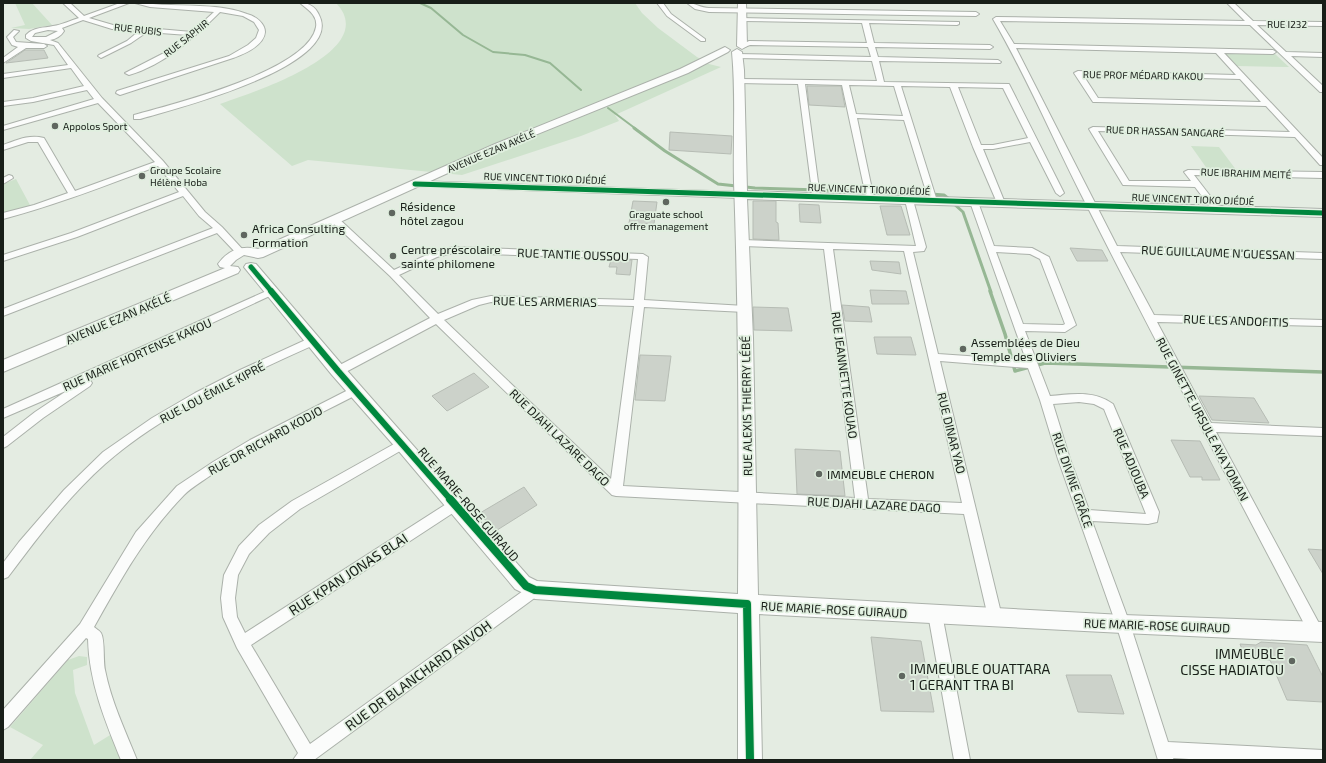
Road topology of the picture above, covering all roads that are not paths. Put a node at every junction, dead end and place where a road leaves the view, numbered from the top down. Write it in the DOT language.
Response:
graph roads {
  1 [pos="66,3"];
  2 [pos="126,3"];
  3 [pos="138,3"];
  4 [pos="303,3"];
  5 [pos="660,3"];
  6 [pos="690,3"];
  7 [pos="780,3"];
  8 [pos="828,3"];
  9 [pos="901,3"];
  10 [pos="1230,3"];
  11 [pos="219,10"];
  12 [pos="737,10"];
  13 [pos="781,11"];
  14 [pos="830,12"];
  15 [pos="905,13"];
  16 [pos="976,14"];
  17 [pos="83,18"];
  18 [pos="865,21"];
  19 [pos="957,23"];
  20 [pos="1252,24"];
  21 [pos="1323,24"];
  22 [pos="55,28"];
  23 [pos="144,31"];
  24 [pos="3,32"];
  25 [pos="14,32"];
  26 [pos="31,34"];
  27 [pos="194,34"];
  28 [pos="704,40"];
  29 [pos="55,41"];
  30 [pos="870,44"];
  31 [pos="24,46"];
  32 [pos="1012,46"];
  33 [pos="990,47"];
  34 [pos="735,51"];
  35 [pos="1218,51"];
  36 [pos="1273,52"];
  37 [pos="1284,54"];
  38 [pos="1323,55"];
  39 [pos="101,56"];
  40 [pos="874,59"];
  41 [pos="3,61"];
  42 [pos="998,62"];
  43 [pos="72,66"];
  44 [pos="129,73"];
  45 [pos="3,76"];
  46 [pos="1241,77"];
  47 [pos="739,80"];
  48 [pos="800,82"];
  49 [pos="845,82"];
  50 [pos="881,83"];
  51 [pos="897,84"];
  52 [pos="953,85"];
  53 [pos="89,87"];
  54 [pos="1321,87"];
  55 [pos="120,93"];
  56 [pos="98,100"];
  57 [pos="3,104"];
  58 [pos="1268,104"];
  59 [pos="853,116"];
  60 [pos="137,117"];
  61 [pos="907,118"];
  62 [pos="3,128"];
  63 [pos="1298,135"];
  64 [pos="1033,139"];
  65 [pos="977,147"];
  66 [pos="3,148"];
  67 [pos="1322,160"];
  68 [pos="160,163"];
  69 [pos="1323,176"];
  70 [pos="415,184"];
  71 [pos="1197,184"];
  72 [pos="184,193"];
  73 [pos="1060,193"];
  74 [pos="73,195"];
  75 [pos="741,195"];
  76 [pos="816,197"];
  77 [pos="870,199"];
  78 [pos="910,200"];
  79 [pos="933,201"];
  80 [pos="974,202"];
  81 [pos="1001,203"];
  82 [pos="1091,206"];
  83 [pos="1215,208"];
  84 [pos="1323,213"];
  85 [pos="3,216"];
  86 [pos="335,220"];
  87 [pos="219,229"];
  88 [pos="744,243"];
  89 [pos="828,246"];
  90 [pos="991,249"];
  91 [pos="1114,249"];
  92 [pos="908,250"];
  93 [pos="240,252"];
  94 [pos="1323,256"];
  95 [pos="3,258"];
  96 [pos="254,261"];
  97 [pos="229,267"];
  98 [pos="393,274"];
  99 [pos="272,292"];
  100 [pos="639,303"];
  101 [pos="745,309"];
  102 [pos="3,313"];
  103 [pos="1150,318"];
  104 [pos="437,319"];
  105 [pos="1323,323"];
  106 [pos="1019,327"];
  107 [pos="312,341"];
  108 [pos="3,354"];
  109 [pos="933,357"];
  110 [pos="1032,364"];
  111 [pos="3,366"];
  112 [pos="109,367"];
  113 [pos="338,371"];
  114 [pos="356,390"];
  115 [pos="1046,400"];
  116 [pos="3,414"];
  117 [pos="1207,427"];
  118 [pos="1323,432"];
  119 [pos="3,443"];
  120 [pos="403,444"];
  121 [pos="616,491"];
  122 [pos="747,498"];
  123 [pos="862,503"];
  124 [pos="455,505"];
  125 [pos="970,508"];
  126 [pos="1084,515"];
  127 [pos="3,573"];
  128 [pos="536,590"];
  129 [pos="747,604"];
  130 [pos="935,614"];
  131 [pos="995,617"];
  132 [pos="1123,624"];
  133 [pos="85,629"];
  134 [pos="1320,632"];
  135 [pos="242,643"];
  136 [pos="3,722"];
  137 [pos="1165,755"];
  138 [pos="304,757"];
  139 [pos="1323,758"];
  140 [pos="1306,759"];
  141 [pos="129,760"];
  142 [pos="750,760"];
  143 [pos="962,760"];
  1 -- 17 [label="street"];
  2 -- 17 [label="street"];
  3 -- 11 [label="street"];
  4 -- 60 [label="street"];
  5 -- 28 [label="street"];
  6 -- 12 [label="street"];
  7 -- 13 [label="street"];
  8 -- 14 [label="street"];
  9 -- 15 [label="street"];
  10 -- 20 [label="street"];
  11 -- 27 [label="street, RUE SAPHIR"];
  11 -- 55 [label="street"];
  12 -- 13 [label="street"];
  12 -- 18 [label="street"];
  12 -- 34 [label="street"];
  13 -- 14 [label="street"];
  14 -- 15 [label="street"];
  15 -- 16 [label="street"];
  17 -- 22 [label="street"];
  17 -- 23 [label="street, RUE RUBIS"];
  18 -- 19 [label="street"];
  18 -- 30 [label="street"];
  20 -- 21 [label="street, RUE I232"];
  20 -- 32 [label="street, RUE I232"];
  20 -- 37 [label="street"];
  22 -- 26 [label="street"];
  22 -- 29 [label="street"];
  23 -- 27 [label="street, RUE RUBIS"];
  23 -- 39 [label="street"];
  24 -- 25 [label="street"];
  25 -- 26 [label="street"];
  25 -- 31 [label="street"];
  26 -- 29 [label="street"];
  27 -- 44 [label="street, RUE SAPHIR"];
  29 -- 31 [label="street"];
  29 -- 43 [label="street"];
  30 -- 33 [label="street"];
  30 -- 34 [label="street"];
  30 -- 40 [label="street"];
  31 -- 41 [label="street"];
  32 -- 35 [label="street"];
  32 -- 82 [label="street, RUE GINETTE URSULE AYA YOMAN"];
  34 -- 40 [label="street"];
  34 -- 47 [label="street, RUE ALEXIS THIERRY LÉBÉ"];
  34 -- 70 [label="street, AVENUE EZAN AKÉLÉ"];
  35 -- 36 [label="street"];
  35 -- 46 [label="street"];
  37 -- 38 [label="street"];
  37 -- 54 [label="street"];
  40 -- 42 [label="street"];
  40 -- 50 [label="street"];
  43 -- 45 [label="street"];
  43 -- 53 [label="street"];
  46 -- 58 [label="street"];
  46 -- 58 [label="street, RUE PROF MÉDARD KAKOU"];
  47 -- 48 [label="street"];
  47 -- 75 [label="street, RUE ALEXIS THIERRY LÉBÉ"];
  48 -- 49 [label="street"];
  48 -- 76 [label="street"];
  49 -- 50 [label="street"];
  49 -- 59 [label="street"];
  50 -- 51 [label="street"];
  51 -- 52 [label="street"];
  51 -- 61 [label="street"];
  52 -- 64 [label="street"];
  52 -- 65 [label="street"];
  53 -- 56 [label="street"];
  53 -- 57 [label="street"];
  56 -- 62 [label="street"];
  56 -- 68 [label="street"];
  58 -- 63 [label="street"];
  59 -- 61 [label="street"];
  59 -- 77 [label="street"];
  61 -- 79 [label="street"];
  63 -- 67 [label="street"];
  63 -- 71 [label="street, RUE DR HASSAN SANGARÉ"];
  64 -- 65 [label="street"];
  64 -- 73 [label="street"];
  65 -- 81 [label="street"];
  66 -- 74 [label="street"];
  68 -- 72 [label="street"];
  68 -- 74 [label="street"];
  69 -- 71 [label="street, RUE IBRAHIM MEITÉ"];
  70 -- 75 [label="street, RUE VINCENT TIOKO DJÉDJÉ"];
  70 -- 86 [label="street, AVENUE EZAN AKÉLÉ"];
  71 -- 83 [label="street, RUE IBRAHIM MEITÉ"];
  72 -- 87 [label="street"];
  72 -- 95 [label="street"];
  74 -- 85 [label="street"];
  75 -- 76 [label="street, RUE VINCENT TIOKO DJÉDJÉ"];
  75 -- 88 [label="street, RUE ALEXIS THIERRY LÉBÉ"];
  76 -- 77 [label="street, RUE VINCENT TIOKO DJÉDJÉ"];
  77 -- 78 [label="street, RUE VINCENT TIOKO DJÉDJÉ"];
  78 -- 79 [label="street, RUE VINCENT TIOKO DJÉDJÉ"];
  78 -- 92 [label="street"];
  79 -- 80 [label="street, RUE VINCENT TIOKO DJÉDJÉ"];
  80 -- 81 [label="street, RUE VINCENT TIOKO DJÉDJÉ"];
  80 -- 90 [label="street, RUE DIVINE GRÂCE"];
  81 -- 82 [label="street, RUE VINCENT TIOKO DJÉDJÉ"];
  82 -- 83 [label="street, RUE VINCENT TIOKO DJÉDJÉ"];
  82 -- 91 [label="street, RUE GINETTE URSULE AYA YOMAN"];
  83 -- 84 [label="street, RUE VINCENT TIOKO DJÉDJÉ"];
  86 -- 96 [label="street, AVENUE EZAN AKÉLÉ"];
  86 -- 98 [label="street, RUE DJAHI LAZARE DAGO"];
  87 -- 93 [label="street"];
  87 -- 102 [label="street"];
  88 -- 89 [label="street"];
  88 -- 101 [label="street, RUE ALEXIS THIERRY LÉBÉ"];
  89 -- 92 [label="street"];
  89 -- 123 [label="street, RUE JEANNETTE KOUAO"];
  90 -- 106 [label="street, RUE DIVINE GRÂCE"];
  90 -- 106 [label="street"];
  91 -- 94 [label="street, RUE GUILLAUME N'GUESSAN"];
  91 -- 103 [label="street, RUE GINETTE URSULE AYA YOMAN"];
  92 -- 109 [label="street, RUE DINAR YAO"];
  93 -- 96 [label="street"];
  93 -- 97 [label="street"];
  96 -- 97 [label="street, AVENUE EZAN AKÉLÉ"];
  96 -- 99 [label="street, RUE MARIE-ROSE GUIRAUD"];
  97 -- 108 [label="street, AVENUE EZAN AKÉLÉ"];
  97 -- 111 [label="street, AVENUE EZAN AKÉLÉ"];
  98 -- 100 [label="street, RUE TANTIE OUSSOU"];
  98 -- 104 [label="street, RUE DJAHI LAZARE DAGO"];
  99 -- 107 [label="street, RUE MARIE-ROSE GUIRAUD"];
  99 -- 112 [label="street, RUE MARIE HORTENSE KAKOU"];
  100 -- 101 [label="street, RUE LES ARMERIAS"];
  100 -- 104 [label="street, RUE LES ARMERIAS"];
  100 -- 121 [label="street, RUE TANTIE OUSSOU"];
  101 -- 122 [label="street, RUE ALEXIS THIERRY LÉBÉ"];
  103 -- 105 [label="street, RUE LES ANDOFITIS"];
  103 -- 117 [label="street, RUE GINETTE URSULE AYA YOMAN"];
  104 -- 113 [label="street, RUE LES ARMERIAS"];
  104 -- 121 [label="street, RUE DJAHI LAZARE DAGO"];
  106 -- 110 [label="street, RUE DIVINE GRÂCE"];
  107 -- 113 [label="street, RUE MARIE-ROSE GUIRAUD"];
  107 -- 127 [label="street, RUE LOU ÉMILE KIPRÉ"];
  109 -- 110 [label="street"];
  109 -- 125 [label="street, RUE DINAR YAO"];
  110 -- 115 [label="street, RUE DIVINE GRÂCE"];
  112 -- 116 [label="street, RUE MARIE HORTENSE KAKOU"];
  112 -- 119 [label="street"];
  113 -- 114 [label="street, RUE MARIE-ROSE GUIRAUD"];
  114 -- 120 [label="street, RUE MARIE-ROSE GUIRAUD"];
  114 -- 133 [label="street, RUE DR RICHARD KODJO"];
  115 -- 126 [label="street, RUE DIVINE GRÂCE"];
  115 -- 126 [label="street, RUE ADJOUBA"];
  117 -- 118 [label="street"];
  117 -- 134 [label="street, RUE GINETTE URSULE AYA YOMAN"];
  120 -- 124 [label="street, RUE MARIE-ROSE GUIRAUD"];
  120 -- 135 [label="street"];
  121 -- 122 [label="street, RUE DJAHI LAZARE DAGO"];
  122 -- 123 [label="street, RUE DJAHI LAZARE DAGO"];
  122 -- 129 [label="street, RUE ALEXIS THIERRY LÉBÉ"];
  123 -- 125 [label="street, RUE DJAHI LAZARE DAGO"];
  124 -- 128 [label="street, RUE MARIE-ROSE GUIRAUD"];
  124 -- 135 [label="street, RUE KPAN JONAS BLAI"];
  125 -- 131 [label="street, RUE DINAR YAO"];
  126 -- 132 [label="street, RUE DIVINE GRÂCE"];
  128 -- 129 [label="street, RUE MARIE-ROSE GUIRAUD"];
  128 -- 138 [label="street, RUE DR BLANCHARD ANVOH"];
  129 -- 130 [label="street, RUE MARIE-ROSE GUIRAUD"];
  129 -- 142 [label="street, RUE ALEXIS THIERRY LÉBÉ"];
  130 -- 131 [label="street, RUE MARIE-ROSE GUIRAUD"];
  130 -- 143 [label="street"];
  131 -- 132 [label="street, RUE MARIE-ROSE GUIRAUD"];
  132 -- 134 [label="street, RUE MARIE-ROSE GUIRAUD"];
  132 -- 137 [label="street, RUE DIVINE GRÂCE"];
  133 -- 136 [label="street, RUE DR RICHARD KODJO"];
  133 -- 141 [label="street"];
  135 -- 138 [label="street"];
  137 -- 140 [label="street"];
  139 -- 140 [label="street"];
}
